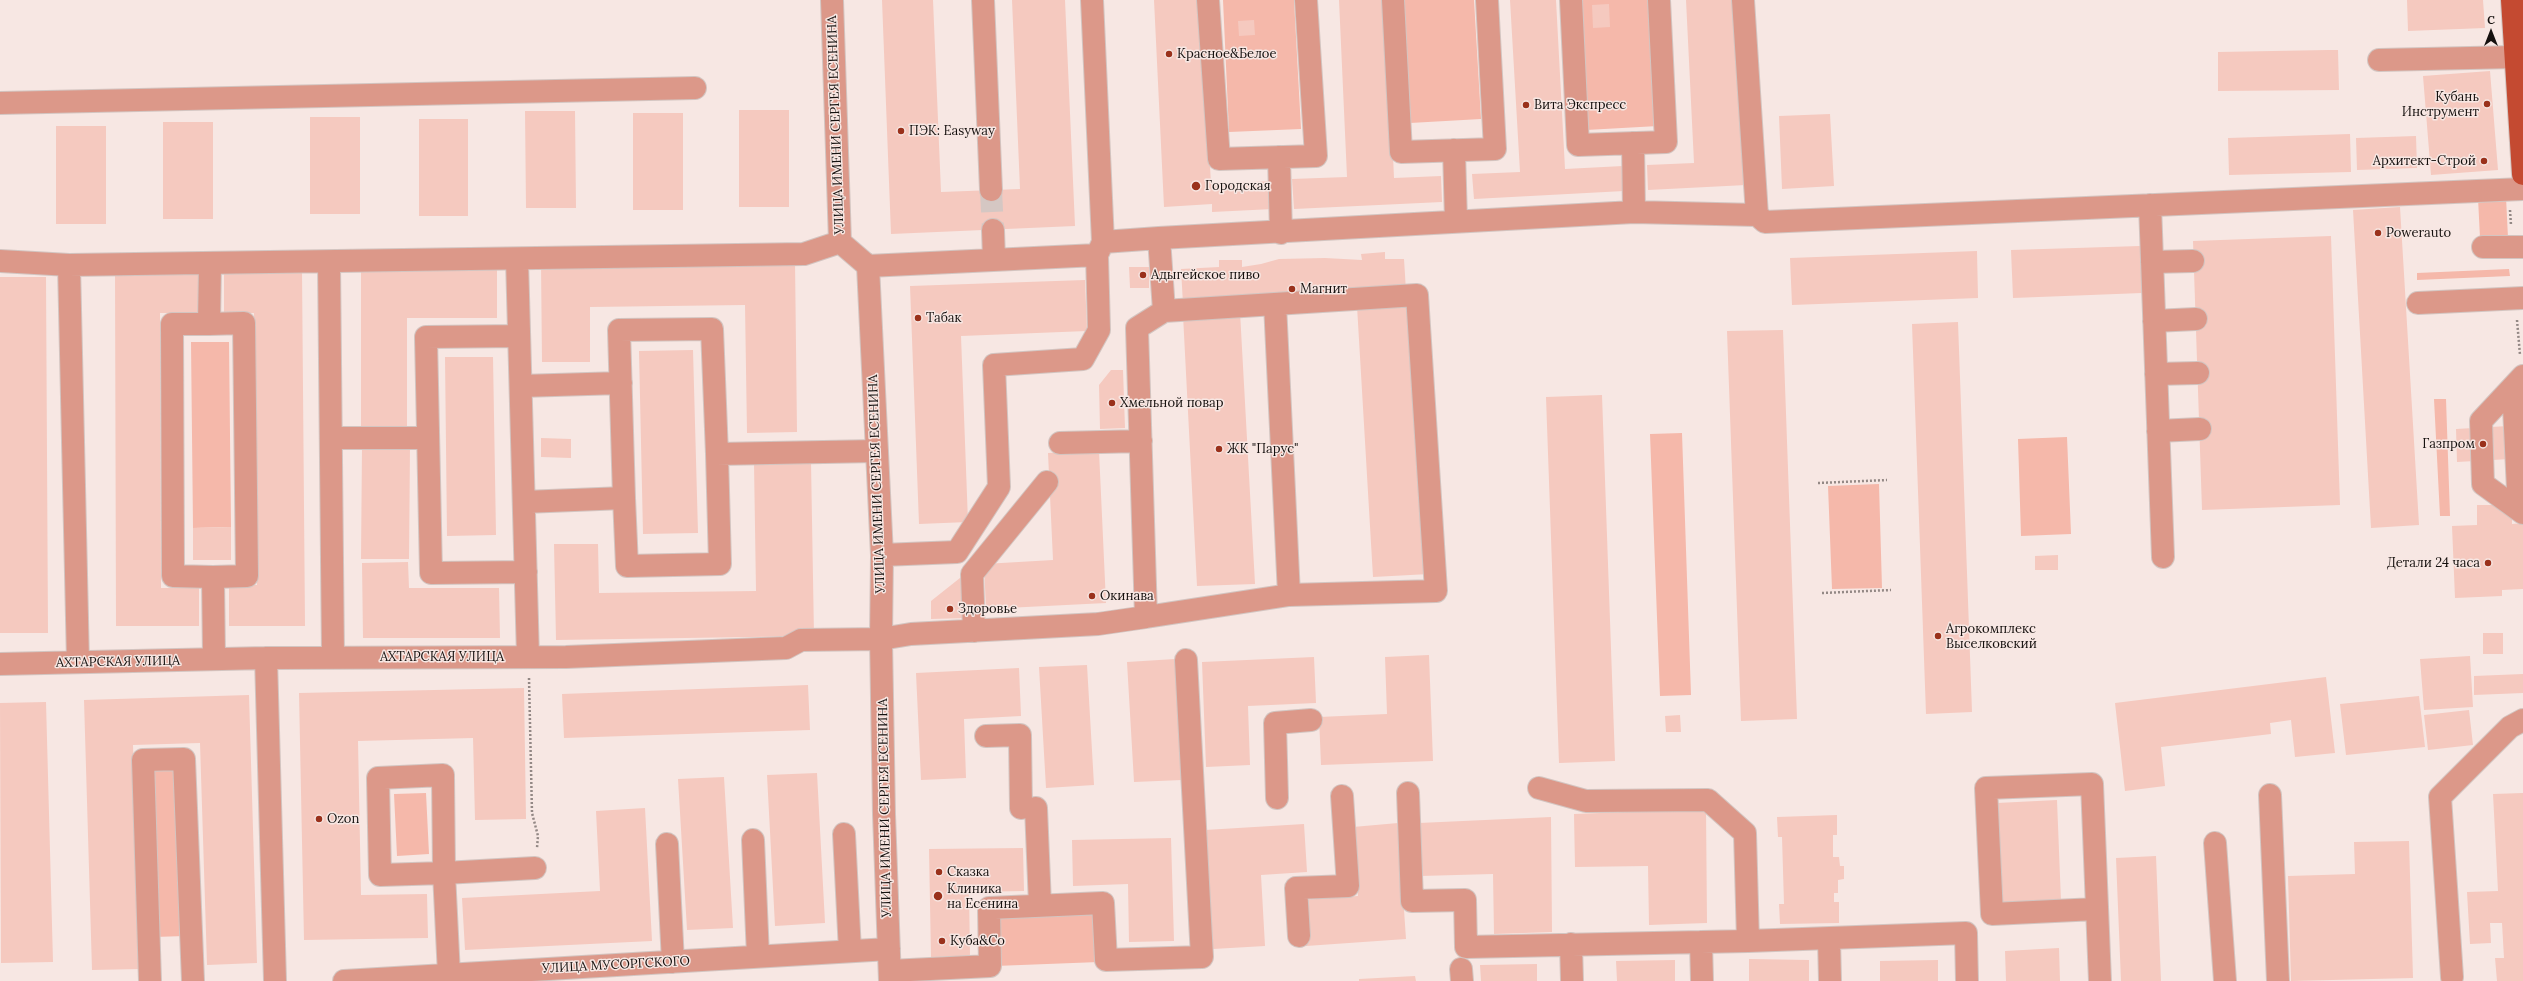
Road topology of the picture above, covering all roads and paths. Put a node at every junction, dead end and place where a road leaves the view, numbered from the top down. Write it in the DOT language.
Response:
graph roads {
  1 [pos="832,0"];
  2 [pos="983,0"];
  3 [pos="1092,0"];
  4 [pos="1208,0"];
  5 [pos="1306,0"];
  6 [pos="1392,0"];
  7 [pos="1487,0"];
  8 [pos="1571,0"];
  9 [pos="1659,0"];
  10 [pos="1743,0"];
  11 [pos="2512,0"];
  12 [pos="2515,57"];
  13 [pos="2379,60"];
  14 [pos="695,88"];
  15 [pos="0,103"];
  16 [pos="1633,143"];
  17 [pos="1454,150"];
  18 [pos="1279,157"];
  19 [pos="2523,174"];
  20 [pos="2523,189"];
  21 [pos="991,190"];
  22 [pos="2150,205"];
  23 [pos="1634,212"];
  24 [pos="1757,215"];
  25 [pos="1456,221"];
  26 [pos="993,230"];
  27 [pos="1281,232"];
  28 [pos="1159,238"];
  29 [pos="840,242"];
  30 [pos="2483,247"];
  31 [pos="2523,247"];
  32 [pos="1100,249"];
  33 [pos="517,259"];
  34 [pos="994,259"];
  35 [pos="0,261"];
  36 [pos="2193,261"];
  37 [pos="329,262"];
  38 [pos="2152,262"];
  39 [pos="210,264"];
  40 [pos="69,265"];
  41 [pos="868,266"];
  42 [pos="2523,298"];
  43 [pos="2418,303"];
  44 [pos="1276,304"];
  45 [pos="1164,311"];
  46 [pos="2196,319"];
  47 [pos="2154,321"];
  48 [pos="209,324"];
  49 [pos="519,336"];
  50 [pos="2198,373"];
  51 [pos="2156,374"];
  52 [pos="2518,382"];
  53 [pos="621,383"];
  54 [pos="521,386"];
  55 [pos="2200,430"];
  56 [pos="2158,431"];
  57 [pos="331,438"];
  58 [pos="427,438"];
  59 [pos="1141,441"];
  60 [pos="1060,443"];
  61 [pos="877,451"];
  62 [pos="717,454"];
  63 [pos="1887,480"];
  64 [pos="1047,482"];
  65 [pos="1818,483"];
  66 [pos="624,498"];
  67 [pos="524,502"];
  68 [pos="2521,512"];
  69 [pos="882,555"];
  70 [pos="2163,557"];
  71 [pos="526,572"];
  72 [pos="213,577"];
  73 [pos="1891,590"];
  74 [pos="1822,593"];
  75 [pos="1289,595"];
  76 [pos="1146,617"];
  77 [pos="974,631"];
  78 [pos="881,639"];
  79 [pos="528,656"];
  80 [pos="266,658"];
  81 [pos="333,658"];
  82 [pos="214,659"];
  83 [pos="1186,660"];
  84 [pos="78,662"];
  85 [pos="0,664"];
  86 [pos="1311,720"];
  87 [pos="2523,720"];
  88 [pos="986,736"];
  89 [pos="1539,788"];
  90 [pos="1408,794"];
  91 [pos="2270,795"];
  92 [pos="1342,796"];
  93 [pos="1277,798"];
  94 [pos="844,834"];
  95 [pos="753,840"];
  96 [pos="2216,843"];
  97 [pos="667,844"];
  98 [pos="535,868"];
  99 [pos="444,873"];
  100 [pos="1040,905"];
  101 [pos="2096,908"];
  102 [pos="1299,936"];
  103 [pos="1829,939"];
  104 [pos="1701,942"];
  105 [pos="1748,942"];
  106 [pos="1571,944"];
  107 [pos="889,950"];
  108 [pos="850,951"];
  109 [pos="758,956"];
  110 [pos="673,962"];
  111 [pos="449,975"];
  112 [pos="890,976"];
  113 [pos="2452,977"];
  114 [pos="150,981"];
  115 [pos="192,981"];
  116 [pos="275,981"];
  117 [pos="344,981"];
  118 [pos="1572,981"];
  119 [pos="1702,981"];
  120 [pos="1830,981"];
  121 [pos="1967,981"];
  122 [pos="2100,981"];
  123 [pos="2225,981"];
  124 [pos="2278,981"];
  1 -- 29 [label="street, УЛИЦА ИМЕНИ СЕРГЕЯ ЕСЕНИНА"];
  2 -- 21 [label="street"];
  3 -- 32 [label="street"];
  4 -- 18 [label="street"];
  5 -- 18 [label="street"];
  6 -- 17 [label="street"];
  7 -- 17 [label="street"];
  8 -- 16 [label="street"];
  9 -- 16 [label="street"];
  10 -- 24 [label="street"];
  11 -- 12 [label="main road"];
  12 -- 13 [label="street"];
  12 -- 19 [label="main road"];
  14 -- 15 [label="street"];
  16 -- 23 [label="street"];
  17 -- 25 [label="street"];
  18 -- 27 [label="street"];
  20 -- 22 [label="street"];
  22 -- 24 [label="street"];
  22 -- 38 [label="street"];
  23 -- 24 [label="street"];
  23 -- 25 [label="street"];
  25 -- 27 [label="street"];
  26 -- 34 [label="street"];
  27 -- 28 [label="street"];
  28 -- 32 [label="street"];
  28 -- 45 [label="street"];
  29 -- 33 [label="street"];
  29 -- 41 [label="street, УЛИЦА ИМЕНИ СЕРГЕЯ ЕСЕНИНА"];
  30 -- 31 [label="street"];
  32 -- 34 [label="street"];
  32 -- 69 [label="street"];
  33 -- 37 [label="street"];
  33 -- 49 [label="street"];
  34 -- 41 [label="street"];
  35 -- 40 [label="street"];
  36 -- 38 [label="street"];
  37 -- 39 [label="street"];
  37 -- 57 [label="street"];
  38 -- 47 [label="street"];
  39 -- 40 [label="street"];
  39 -- 48 [label="street"];
  40 -- 84 [label="street"];
  41 -- 61 [label="street, УЛИЦА ИМЕНИ СЕРГЕЯ ЕСЕНИНА"];
  42 -- 43 [label="street"];
  44 -- 45 [label="street"];
  44 -- 75 [label="street"];
  44 -- 75 [label="street, АХТАРСКАЯ УЛИЦА"];
  45 -- 59 [label="street"];
  46 -- 47 [label="street"];
  47 -- 51 [label="street"];
  48 -- 72 [label="street"];
  48 -- 72 [label="street"];
  49 -- 54 [label="street"];
  49 -- 58 [label="street"];
  50 -- 51 [label="street"];
  51 -- 56 [label="street"];
  52 -- 68 [label="street"];
  52 -- 68 [label="street"];
  53 -- 54 [label="street"];
  53 -- 62 [label="street"];
  53 -- 66 [label="street"];
  54 -- 67 [label="street"];
  55 -- 56 [label="street"];
  56 -- 70 [label="street"];
  57 -- 58 [label="street"];
  57 -- 81 [label="street"];
  58 -- 71 [label="street"];
  59 -- 60 [label="street"];
  59 -- 76 [label="street"];
  61 -- 62 [label="street"];
  61 -- 69 [label="street, УЛИЦА ИМЕНИ СЕРГЕЯ ЕСЕНИНА"];
  62 -- 66 [label="street"];
  63 -- 65 [label="path"];
  64 -- 77 [label="street"];
  66 -- 67 [label="street"];
  67 -- 71 [label="street"];
  69 -- 78 [label="street, УЛИЦА ИМЕНИ СЕРГЕЯ ЕСЕНИНА"];
  71 -- 79 [label="street"];
  72 -- 82 [label="street"];
  73 -- 74 [label="path"];
  75 -- 76 [label="street, АХТАРСКАЯ УЛИЦА"];
  76 -- 77 [label="street, АХТАРСКАЯ УЛИЦА"];
  77 -- 78 [label="street, АХТАРСКАЯ УЛИЦА"];
  78 -- 79 [label="street, АХТАРСКАЯ УЛИЦА"];
  78 -- 107 [label="street, УЛИЦА ИМЕНИ СЕРГЕЯ ЕСЕНИНА"];
  79 -- 81 [label="street, АХТАРСКАЯ УЛИЦА"];
  79 -- 98 [label="path"];
  80 -- 81 [label="street, АХТАРСКАЯ УЛИЦА"];
  80 -- 82 [label="street, АХТАРСКАЯ УЛИЦА"];
  80 -- 116 [label="street"];
  82 -- 84 [label="street, АХТАРСКАЯ УЛИЦА"];
  83 -- 100 [label="street"];
  84 -- 85 [label="street, АХТАРСКАЯ УЛИЦА"];
  86 -- 93 [label="street"];
  87 -- 113 [label="street"];
  88 -- 100 [label="street"];
  89 -- 105 [label="street"];
  90 -- 106 [label="street"];
  91 -- 124 [label="street"];
  92 -- 102 [label="street"];
  94 -- 108 [label="street"];
  95 -- 109 [label="street"];
  96 -- 123 [label="street"];
  97 -- 110 [label="street"];
  98 -- 99 [label="street"];
  99 -- 99 [label="street"];
  99 -- 111 [label="street"];
  100 -- 112 [label="street"];
  101 -- 101 [label="street"];
  101 -- 122 [label="street"];
  103 -- 105 [label="street"];
  103 -- 120 [label="street"];
  103 -- 121 [label="street"];
  104 -- 105 [label="street"];
  104 -- 106 [label="street"];
  104 -- 119 [label="street"];
  106 -- 118 [label="street"];
  107 -- 108 [label="street, УЛИЦА МУСОРГСКОГО"];
  107 -- 112 [label="street, УЛИЦА ИМЕНИ СЕРГЕЯ ЕСЕНИНА"];
  108 -- 109 [label="street, УЛИЦА МУСОРГСКОГО"];
  109 -- 110 [label="street, УЛИЦА МУСОРГСКОГО"];
  110 -- 111 [label="street, УЛИЦА МУСОРГСКОГО"];
  111 -- 117 [label="street, УЛИЦА МУСОРГСКОГО"];
  114 -- 115 [label="street"];
}
